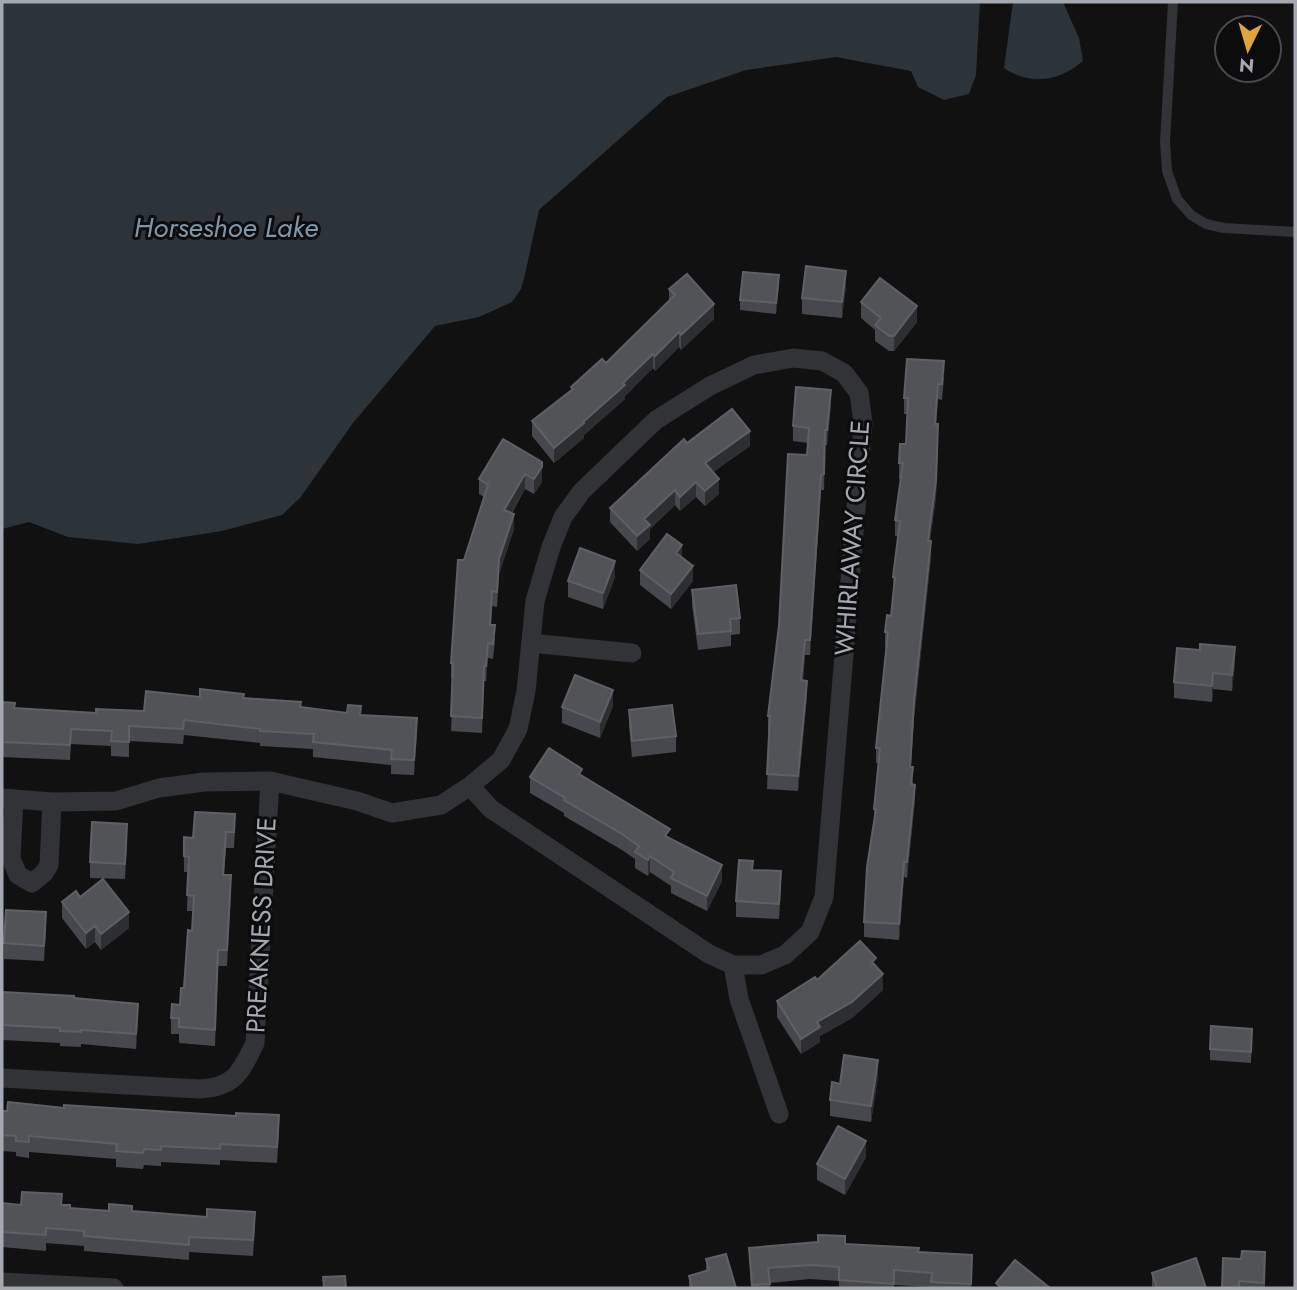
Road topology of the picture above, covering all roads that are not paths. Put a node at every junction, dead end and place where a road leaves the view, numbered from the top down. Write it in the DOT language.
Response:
graph roads {
  1 [pos="1173,2"];
  2 [pos="1295,232"];
  3 [pos="531,643"];
  4 [pos="632,653"];
  5 [pos="270,781"];
  6 [pos="470,786"];
  7 [pos="8,799"];
  8 [pos="52,802"];
  9 [pos="733,965"];
  10 [pos="2,1078"];
  11 [pos="779,1114"];
  12 [pos="2,1282"];
  13 [pos="114,1288"];
  1 -- 2 [label="lane"];
  3 -- 4 [label="street"];
  3 -- 6 [label="street, WHIRLAWAY CIRCLE"];
  3 -- 9 [label="street, WHIRLAWAY CIRCLE"];
  5 -- 6 [label="street, WHIRLAWAY CIRCLE"];
  5 -- 8 [label="street, WHIRLAWAY CIRCLE"];
  5 -- 10 [label="street, PREAKNESS DRIVE"];
  6 -- 9 [label="street"];
  7 -- 8 [label="street, WHIRLAWAY CIRCLE"];
  7 -- 8 [label="street"];
  9 -- 11 [label="street"];
  12 -- 13 [label="street"];
}
